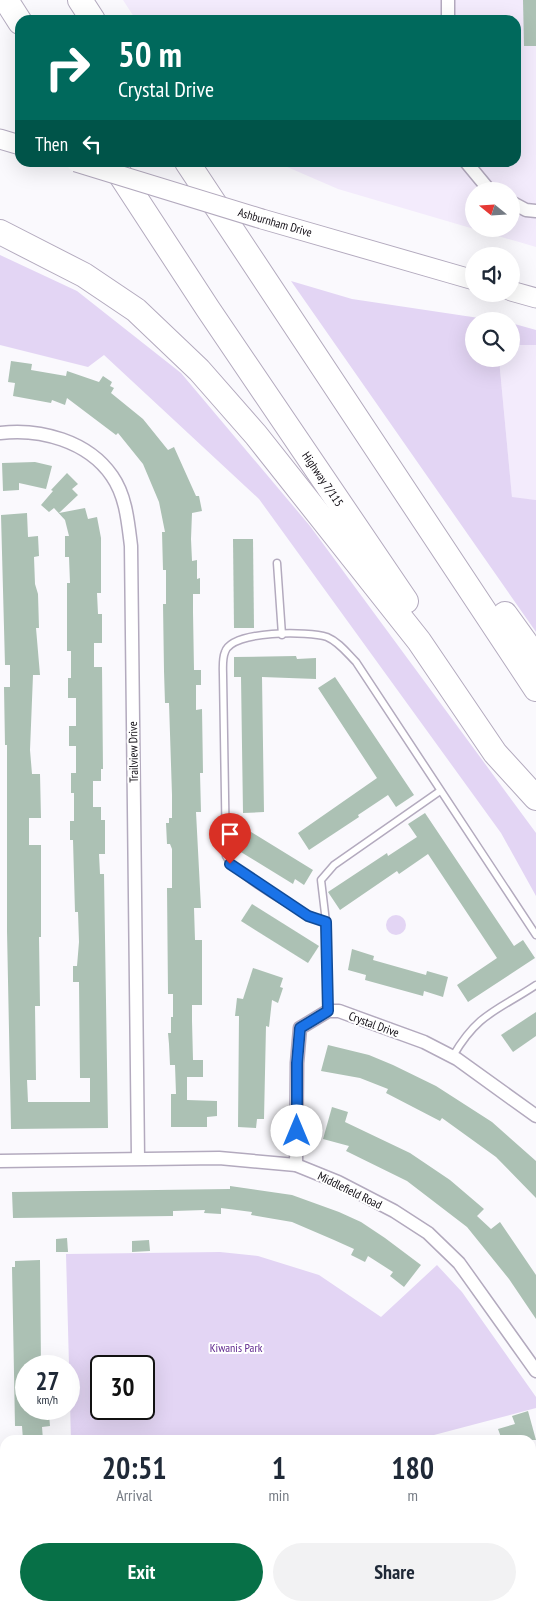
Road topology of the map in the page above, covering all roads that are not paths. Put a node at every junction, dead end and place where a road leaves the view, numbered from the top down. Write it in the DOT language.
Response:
graph roads {
  1 [pos="6,0"];
  2 [pos="80,0"];
  3 [pos="448,0"];
  4 [pos="16,15"];
  5 [pos="90,15"];
  6 [pos="448,15"];
  7 [pos="0,139"];
  8 [pos="15,144"];
  9 [pos="92,167"];
  10 [pos="115,167"];
  11 [pos="190,167"];
  12 [pos="470,167"];
  13 [pos="481,182"];
  14 [pos="520,207"];
  15 [pos="536,211"];
  16 [pos="0,232"];
  17 [pos="465,277"];
  18 [pos="520,294"];
  19 [pos="536,298"];
  20 [pos="0,433"];
  21 [pos="430,530"];
  22 [pos="277,563"];
  23 [pos="282,635"];
  24 [pos="536,657"];
  25 [pos="536,689"];
  26 [pos="440,791"];
  27 [pos="536,794"];
  28 [pos="536,798"];
  29 [pos="326,922"];
  30 [pos="536,935"];
  31 [pos="536,985"];
  32 [pos="328,1011"];
  33 [pos="453,1056"];
  34 [pos="536,1116"];
  35 [pos="138,1158"];
  36 [pos="0,1161"];
  37 [pos="296,1165"];
  38 [pos="536,1371"];
  1 -- 4 [label="highway"];
  2 -- 5 [label="highway"];
  3 -- 6 [label="street"];
  7 -- 8 [label="main road"];
  9 -- 17 [label="main road, Ashburnham Drive, bridge"];
  10 -- 27 [label="highway, Highway 7/115"];
  11 -- 21 [label="highway"];
  12 -- 13 [label="street"];
  14 -- 15 [label="street"];
  16 -- 28 [label="highway"];
  18 -- 19 [label="main road"];
  20 -- 35 [label="street, Trailview Drive"];
  21 -- 24 [label="highway"];
  21 -- 25 [label="highway"];
  22 -- 23 [label="lane"];
  23 -- 26 [label="lane"];
  23 -- 29 [label="lane"];
  26 -- 29 [label="lane"];
  26 -- 30 [label="lane"];
  29 -- 32 [label="lane"];
  31 -- 33 [label="lane"];
  32 -- 33 [label="street, Crystal Drive"];
  32 -- 37 [label="street"];
  33 -- 34 [label="street, Crystal Drive"];
  35 -- 36 [label="street, Middlefield Road"];
  35 -- 37 [label="street, Middlefield Road"];
  37 -- 38 [label="street, Middlefield Road"];
}
